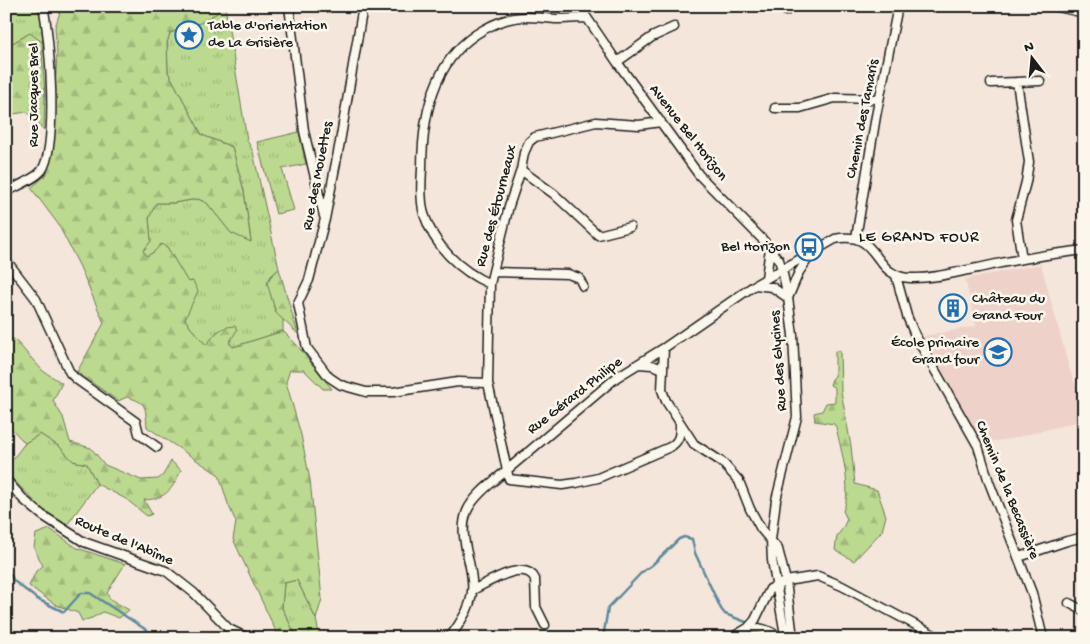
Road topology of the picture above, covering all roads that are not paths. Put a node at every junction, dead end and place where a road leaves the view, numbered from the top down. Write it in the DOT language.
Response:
graph roads {
  1 [pos="43,6"];
  2 [pos="289,6"];
  3 [pos="363,6"];
  4 [pos="579,6"];
  5 [pos="898,6"];
  6 [pos="1054,6"];
  7 [pos="1084,14"];
  8 [pos="586,18"];
  9 [pos="674,27"];
  10 [pos="618,62"];
  11 [pos="1040,81"];
  12 [pos="1017,82"];
  13 [pos="991,83"];
  14 [pos="879,99"];
  15 [pos="775,108"];
  16 [pos="661,122"];
  17 [pos="522,170"];
  18 [pos="6,192"];
  19 [pos="325,219"];
  20 [pos="630,227"];
  21 [pos="856,238"];
  22 [pos="770,248"];
  23 [pos="812,252"];
  24 [pos="1083,252"];
  25 [pos="1022,259"];
  26 [pos="6,260"];
  27 [pos="782,269"];
  28 [pos="492,272"];
  29 [pos="896,276"];
  30 [pos="766,278"];
  31 [pos="490,284"];
  32 [pos="755,285"];
  33 [pos="583,286"];
  34 [pos="788,298"];
  35 [pos="664,348"];
  36 [pos="638,364"];
  37 [pos="663,369"];
  38 [pos="488,383"];
  39 [pos="680,423"];
  40 [pos="157,447"];
  41 [pos="507,470"];
  42 [pos="6,480"];
  43 [pos="1084,537"];
  44 [pos="771,540"];
  45 [pos="1019,557"];
  46 [pos="786,581"];
  47 [pos="776,586"];
  48 [pos="473,590"];
  49 [pos="1069,603"];
  50 [pos="1084,611"];
  51 [pos="545,625"];
  52 [pos="748,628"];
  53 [pos="229,634"];
  54 [pos="450,637"];
  55 [pos="248,638"];
  56 [pos="731,638"];
  57 [pos="782,638"];
  58 [pos="793,638"];
  59 [pos="940,638"];
  60 [pos="1044,638"];
  1 -- 18 [label="street, Rue Jacques Brel"];
  2 -- 19 [label="street"];
  3 -- 19 [label="street, Rue des Mouettes"];
  4 -- 8 [label="street, Avenue Bel Horizon"];
  5 -- 14 [label="street, Chemin des Tamaris"];
  6 -- 7 [label="street"];
  8 -- 10 [label="street, Avenue Bel Horizon"];
  8 -- 31 [label="street"];
  9 -- 10 [label="street"];
  10 -- 16 [label="street, Avenue Bel Horizon"];
  11 -- 12 [label="street"];
  12 -- 13 [label="street"];
  12 -- 25 [label="street"];
  14 -- 15 [label="street"];
  14 -- 21 [label="street, Chemin des Tamaris"];
  16 -- 17 [label="street, Rue des Étourneaux"];
  16 -- 22 [label="street, Avenue Bel Horizon"];
  17 -- 20 [label="street"];
  17 -- 28 [label="street, Rue des Étourneaux"];
  19 -- 38 [label="street, Rue des Mouettes"];
  21 -- 23 [label="street, Rue Gérard Philipe"];
  21 -- 29 [label="street"];
  22 -- 27 [label="street, Avenue Bel Horizon"];
  22 -- 30 [label="street"];
  23 -- 27 [label="street, Rue Gérard Philipe"];
  23 -- 34 [label="street"];
  24 -- 25 [label="street"];
  25 -- 29 [label="street"];
  26 -- 40 [label="street"];
  27 -- 30 [label="street, Rue Gérard Philipe"];
  27 -- 34 [label="street, Rue des Glycines"];
  28 -- 31 [label="street, Rue des Étourneaux"];
  28 -- 33 [label="street"];
  29 -- 45 [label="street, Chemin de la Becassière"];
  30 -- 32 [label="street, Rue Gérard Philipe"];
  31 -- 38 [label="street, Rue des Étourneaux"];
  32 -- 34 [label="street"];
  32 -- 35 [label="street, Rue Gérard Philipe"];
  34 -- 44 [label="street, Rue des Glycines"];
  35 -- 36 [label="street, Rue Gérard Philipe"];
  35 -- 37 [label="street"];
  36 -- 37 [label="street"];
  36 -- 41 [label="street, Rue Gérard Philipe"];
  37 -- 39 [label="street"];
  38 -- 41 [label="street, Rue des Étourneaux"];
  39 -- 41 [label="street"];
  39 -- 44 [label="street"];
  41 -- 48 [label="street, Rue Gérard Philipe"];
  42 -- 53 [label="street, Route de l'Abîme"];
  43 -- 45 [label="street"];
  44 -- 46 [label="street"];
  44 -- 47 [label="street, Rue des Glycines"];
  45 -- 60 [label="street, Chemin de la Becassière"];
  46 -- 47 [label="street"];
  46 -- 58 [label="street"];
  46 -- 59 [label="street"];
  47 -- 52 [label="street"];
  47 -- 57 [label="street, Rue des Glycines"];
  48 -- 51 [label="street"];
  48 -- 54 [label="street"];
  49 -- 50 [label="street"];
  52 -- 56 [label="street"];
  52 -- 57 [label="street"];
  53 -- 55 [label="street"];
}
